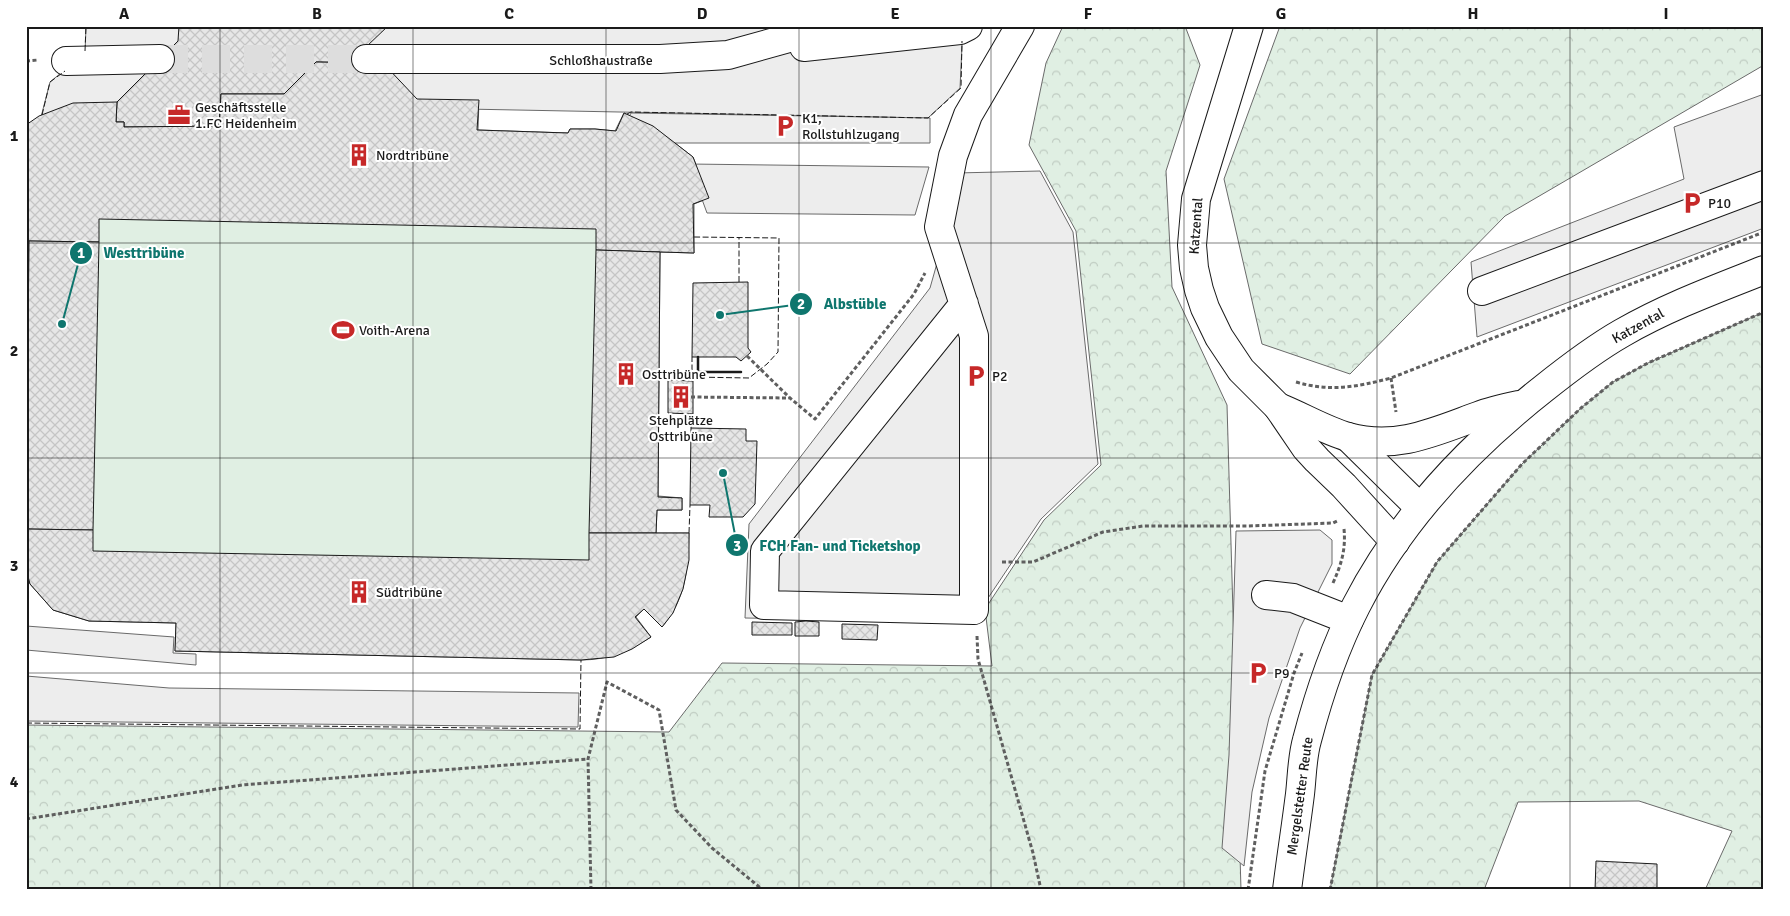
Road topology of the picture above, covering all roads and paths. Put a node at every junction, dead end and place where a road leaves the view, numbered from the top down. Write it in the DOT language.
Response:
graph roads {
  1 [pos="832,26"];
  2 [pos="903,26"];
  3 [pos="968,26"];
  4 [pos="1020,26"];
  5 [pos="1249,26"];
  6 [pos="860,42"];
  7 [pos="732,53"];
  8 [pos="160,59"];
  9 [pos="366,59"];
  10 [pos="66,61"];
  11 [pos="1764,185"];
  12 [pos="1764,232"];
  13 [pos="1764,270"];
  14 [pos="925,272"];
  15 [pos="1482,292"];
  16 [pos="964,304"];
  17 [pos="1764,312"];
  18 [pos="747,356"];
  19 [pos="1290,378"];
  20 [pos="1391,378"];
  21 [pos="691,397"];
  22 [pos="790,398"];
  23 [pos="1525,403"];
  24 [pos="1278,407"];
  25 [pos="1348,437"];
  26 [pos="1400,441"];
  27 [pos="1420,508"];
  28 [pos="1333,522"];
  29 [pos="1396,542"];
  30 [pos="974,562"];
  31 [pos="1266,595"];
  32 [pos="974,610"];
  33 [pos="1350,620"];
  34 [pos="588,759"];
  35 [pos="26,819"];
  36 [pos="591,890"];
  37 [pos="762,890"];
  38 [pos="1041,890"];
  39 [pos="1287,890"];
  40 [pos="1330,890"];
  1 -- 7 [label="street, Schloßhaustraße"];
  2 -- 6 [label="street"];
  3 -- 6 [label="street"];
  4 -- 16 [label="street"];
  5 -- 24 [label="street, Katzental"];
  6 -- 7 [label="street"];
  7 -- 9 [label="street, Schloßhaustraße"];
  8 -- 10 [label="street"];
  11 -- 15 [label="street"];
  12 -- 20 [label="path"];
  13 -- 23 [label="street, Katzental"];
  14 -- 22 [label="path"];
  16 -- 30 [label="street"];
  16 -- 32 [label="street"];
  17 -- 40 [label="path"];
  18 -- 22 [label="path"];
  19 -- 20 [label="path"];
  20 -- 26 [label="path"];
  21 -- 22 [label="path"];
  23 -- 26 [label="street, Katzental"];
  23 -- 27 [label="street, Katzental"];
  24 -- 25 [label="street, Katzental"];
  24 -- 29 [label="street, Katzental"];
  25 -- 26 [label="street, Katzental"];
  25 -- 27 [label="street, Katzental"];
  27 -- 29 [label="street, Katzental"];
  28 -- 30 [label="path"];
  29 -- 33 [label="street, Mergelstetter Reute"];
  30 -- 32 [label="street"];
  31 -- 33 [label="street"];
  32 -- 38 [label="path"];
  33 -- 39 [label="street, Mergelstetter Reute"];
  34 -- 35 [label="path"];
  34 -- 36 [label="path"];
  34 -- 37 [label="path"];
}
